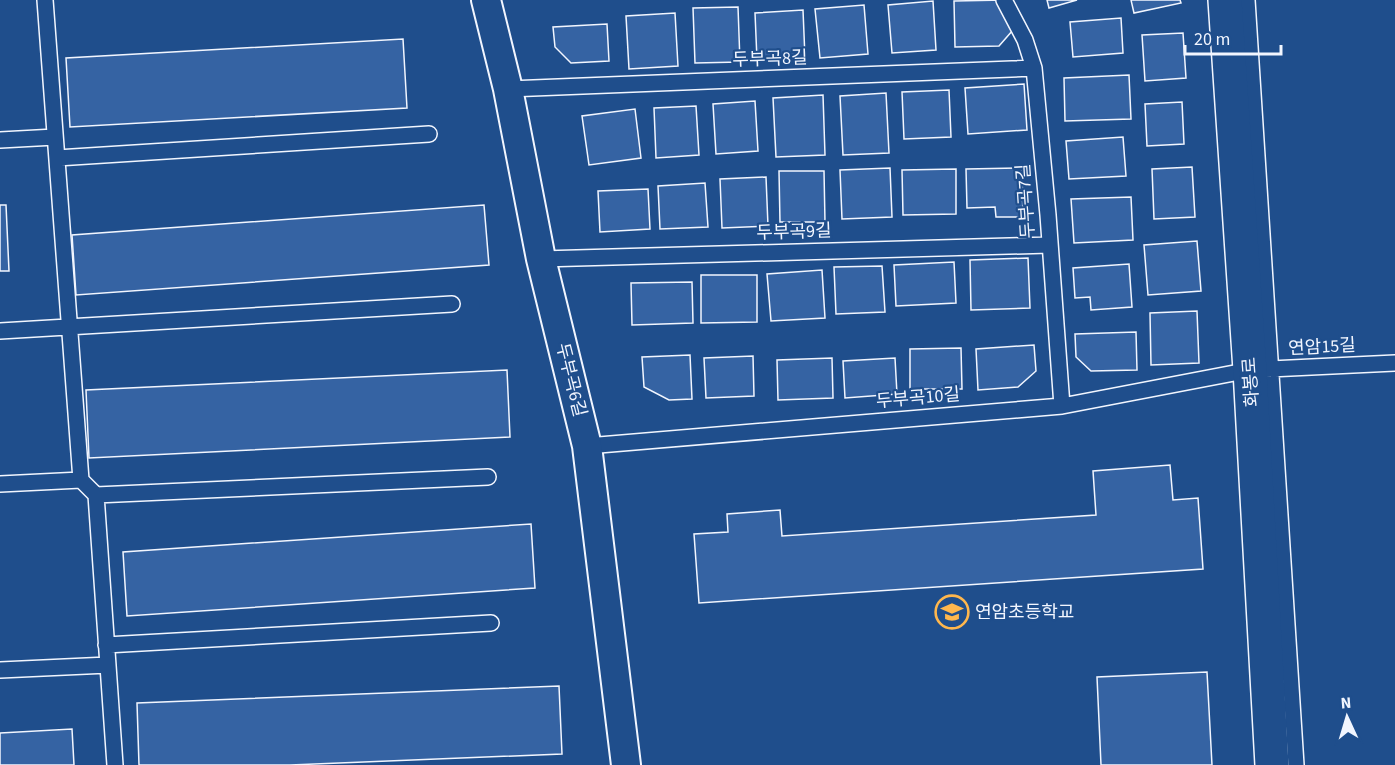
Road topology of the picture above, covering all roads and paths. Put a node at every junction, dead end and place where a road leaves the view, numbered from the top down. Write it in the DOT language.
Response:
graph roads {
  1 [pos="45,0"];
  2 [pos="486,0"];
  3 [pos="1005,0"];
  4 [pos="1225,0"];
  5 [pos="1247,0"];
  6 [pos="1034,68"];
  7 [pos="508,89"];
  8 [pos="429,135"];
  9 [pos="55,137"];
  10 [pos="0,140"];
  11 [pos="57,158"];
  12 [pos="1049,245"];
  13 [pos="541,259"];
  14 [pos="452,304"];
  15 [pos="69,328"];
  16 [pos="0,331"];
  17 [pos="1395,363"];
  18 [pos="1261,370"];
  19 [pos="1062,406"];
  20 [pos="587,446"];
  21 [pos="488,477"];
  22 [pos="81,480"];
  23 [pos="0,484"];
  24 [pos="96,495"];
  25 [pos="491,622"];
  26 [pos="106,645"];
  27 [pos="108,665"];
  28 [pos="0,670"];
  29 [pos="115,765"];
  30 [pos="626,765"];
  31 [pos="1272,765"];
  32 [pos="1296,765"];
  1 -- 9 [label="lane"];
  2 -- 7 [label="street, 두부곡6길"];
  3 -- 6 [label="lane, 두부곡7길"];
  4 -- 18 [label="street, 화봉로"];
  5 -- 18 [label="lane"];
  6 -- 7 [label="lane, 두부곡8길"];
  6 -- 12 [label="lane, 두부곡7길"];
  7 -- 13 [label="street, 두부곡6길"];
  8 -- 11 [label="lane"];
  9 -- 10 [label="lane"];
  9 -- 11 [label="lane"];
  11 -- 15 [label="lane"];
  12 -- 13 [label="lane, 두부곡9길"];
  12 -- 19 [label="lane, 두부곡7길"];
  13 -- 20 [label="street, 두부곡6길"];
  14 -- 15 [label="lane"];
  15 -- 16 [label="lane"];
  15 -- 22 [label="lane"];
  17 -- 18 [label="lane, 연암15길"];
  18 -- 19 [label="lane, 두부곡10길"];
  18 -- 31 [label="street, 화봉로"];
  18 -- 32 [label="lane"];
  19 -- 20 [label="lane, 두부곡10길"];
  20 -- 30 [label="street, 두부곡6길"];
  21 -- 24 [label="lane"];
  22 -- 23 [label="lane"];
  22 -- 24 [label="lane"];
  24 -- 26 [label="lane"];
  25 -- 26 [label="lane"];
  26 -- 27 [label="lane"];
  27 -- 28 [label="lane"];
  27 -- 29 [label="lane"];
}
